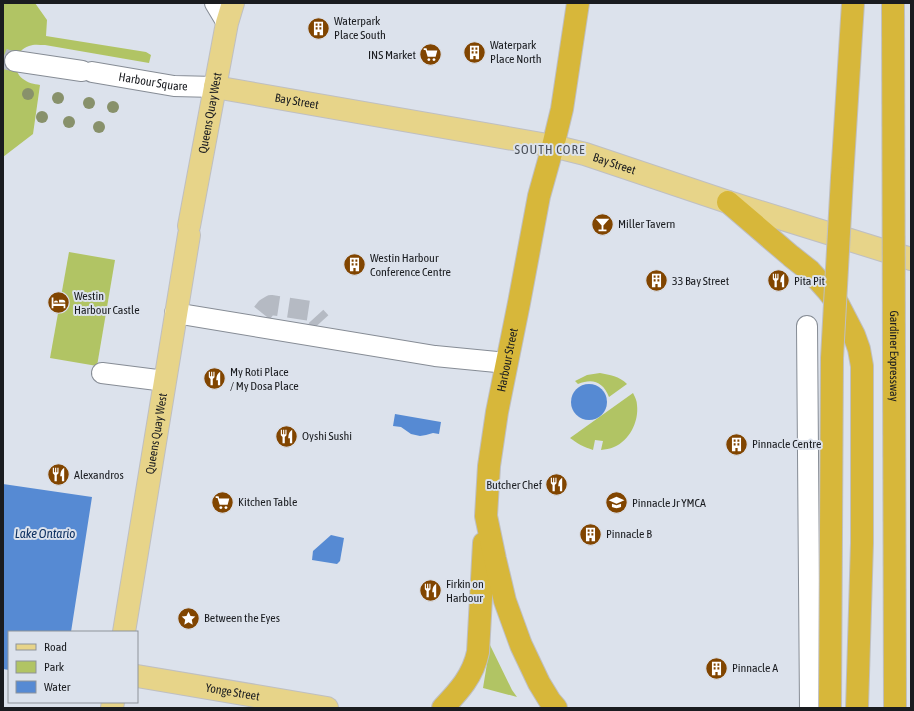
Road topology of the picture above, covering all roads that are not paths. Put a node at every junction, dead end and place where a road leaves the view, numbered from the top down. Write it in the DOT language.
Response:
graph roads {
  1 [pos="215,3"];
  2 [pos="578,3"];
  3 [pos="852,3"];
  4 [pos="892,3"];
  5 [pos="230,13"];
  6 [pos="15,61"];
  7 [pos="215,87"];
  8 [pos="553,146"];
  9 [pos="728,202"];
  10 [pos="911,259"];
  11 [pos="175,313"];
  12 [pos="803,335"];
  13 [pos="507,363"];
  14 [pos="102,373"];
  15 [pos="164,382"];
  16 [pos="486,516"];
  17 [pos="124,631"];
  18 [pos="138,676"];
  19 [pos="327,708"];
  20 [pos="443,708"];
  21 [pos="556,708"];
  22 [pos="810,708"];
  23 [pos="830,708"];
  24 [pos="858,708"];
  25 [pos="895,708"];
  1 -- 5 [label="street, Queens Quay West"];
  2 -- 8 [label="highway, Harbour Street"];
  3 -- 23 [label="highway, bridge"];
  4 -- 25 [label="highway, Gardiner Expressway, bridge"];
  5 -- 7 [label="main road, Queens Quay West"];
  6 -- 7 [label="street, Harbour Square"];
  7 -- 8 [label="main road, Bay Street"];
  7 -- 11 [label="main road, Queens Quay West"];
  8 -- 9 [label="main road, Bay Street"];
  8 -- 13 [label="highway, Harbour Street"];
  9 -- 10 [label="main road, Bay Street"];
  9 -- 24 [label="highway"];
  11 -- 13 [label="street"];
  11 -- 15 [label="main road, Queens Quay West"];
  12 -- 22 [label="street"];
  13 -- 16 [label="highway, Harbour Street"];
  14 -- 15 [label="street"];
  15 -- 17 [label="main road, Queens Quay West"];
  16 -- 20 [label="highway"];
  16 -- 21 [label="highway, Harbour Street"];
  18 -- 19 [label="main road, Yonge Street"];
}
